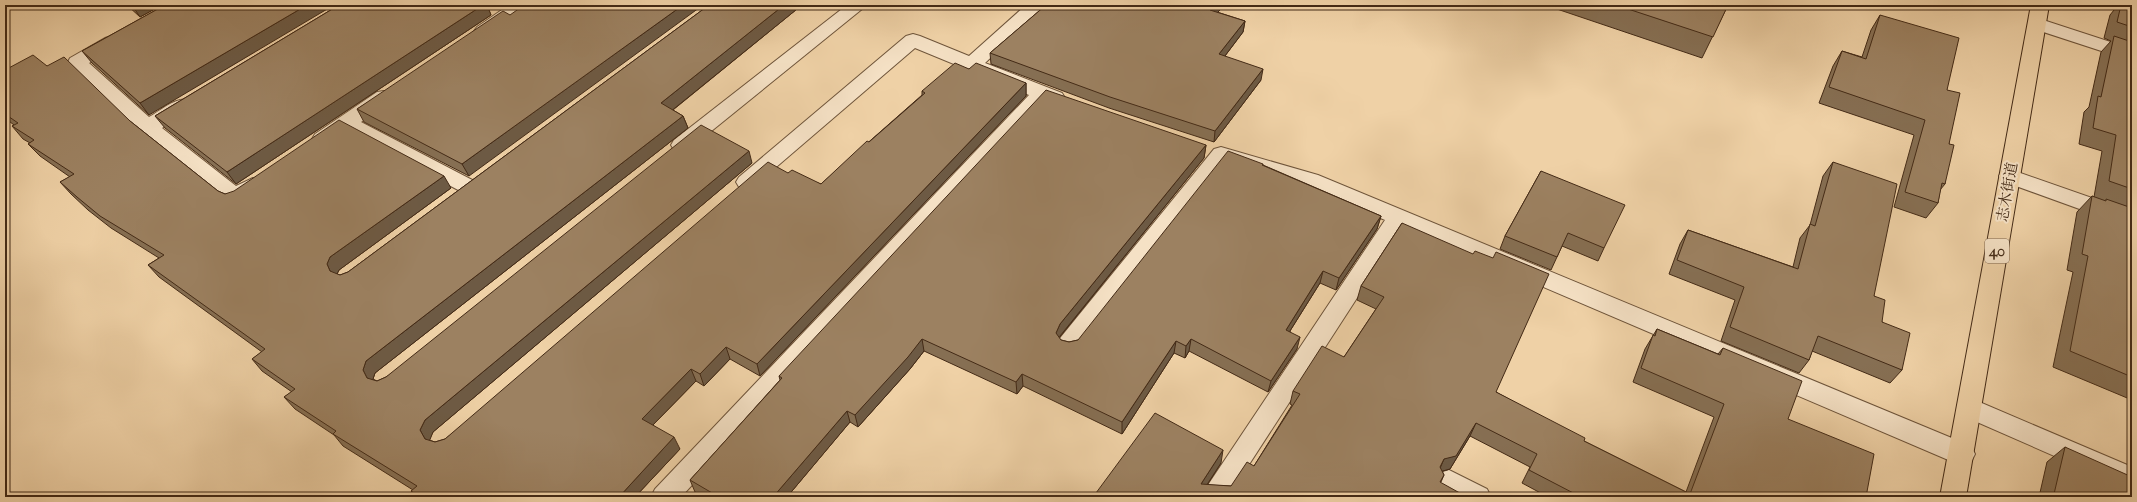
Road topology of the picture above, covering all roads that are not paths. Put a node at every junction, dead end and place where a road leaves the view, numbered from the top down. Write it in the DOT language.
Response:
graph roads {
  1 [pos="858,5"];
  2 [pos="1037,5"];
  3 [pos="519,6"];
  4 [pos="2038,14"];
  5 [pos="131,32"];
  6 [pos="468,41"];
  7 [pos="2132,55"];
  8 [pos="972,64"];
  9 [pos="398,88"];
  10 [pos="1042,93"];
  11 [pos="202,94"];
  12 [pos="1072,103"];
  13 [pos="347,123"];
  14 [pos="148,127"];
  15 [pos="1198,146"];
  16 [pos="307,149"];
  17 [pos="1221,154"];
  18 [pos="665,158"];
  19 [pos="268,175"];
  20 [pos="2009,176"];
  21 [pos="732,194"];
  22 [pos="450,201"];
  23 [pos="1398,218"];
  24 [pos="2132,220"];
  25 [pos="1069,344"];
  26 [pos="1970,408"];
  27 [pos="1962,454"];
  28 [pos="2132,479"];
  29 [pos="1449,481"];
  30 [pos="664,497"];
  31 [pos="1213,497"];
  32 [pos="1478,497"];
  33 [pos="1954,497"];
  1 -- 18 [label="street"];
  2 -- 8 [label="street"];
  3 -- 6 [label="street"];
  4 -- 7 [label="street"];
  4 -- 20 [label="main road, 志木街道 / 40"];
  5 -- 14 [label="street"];
  8 -- 10 [label="street"];
  8 -- 21 [label="street"];
  9 -- 13 [label="street"];
  10 -- 12 [label="street"];
  10 -- 30 [label="street"];
  11 -- 14 [label="street"];
  13 -- 16 [label="street"];
  13 -- 22 [label="street"];
  14 -- 19 [label="street"];
  15 -- 17 [label="street"];
  17 -- 23 [label="street"];
  17 -- 25 [label="street"];
  20 -- 24 [label="street"];
  20 -- 26 [label="main road, 志木街道 / 40"];
  23 -- 27 [label="street"];
  23 -- 31 [label="street"];
  26 -- 27 [label="main road, 志木街道 / 40"];
  26 -- 28 [label="street"];
  27 -- 33 [label="main road, 志木街道 / 40"];
  29 -- 32 [label="street"];
}
